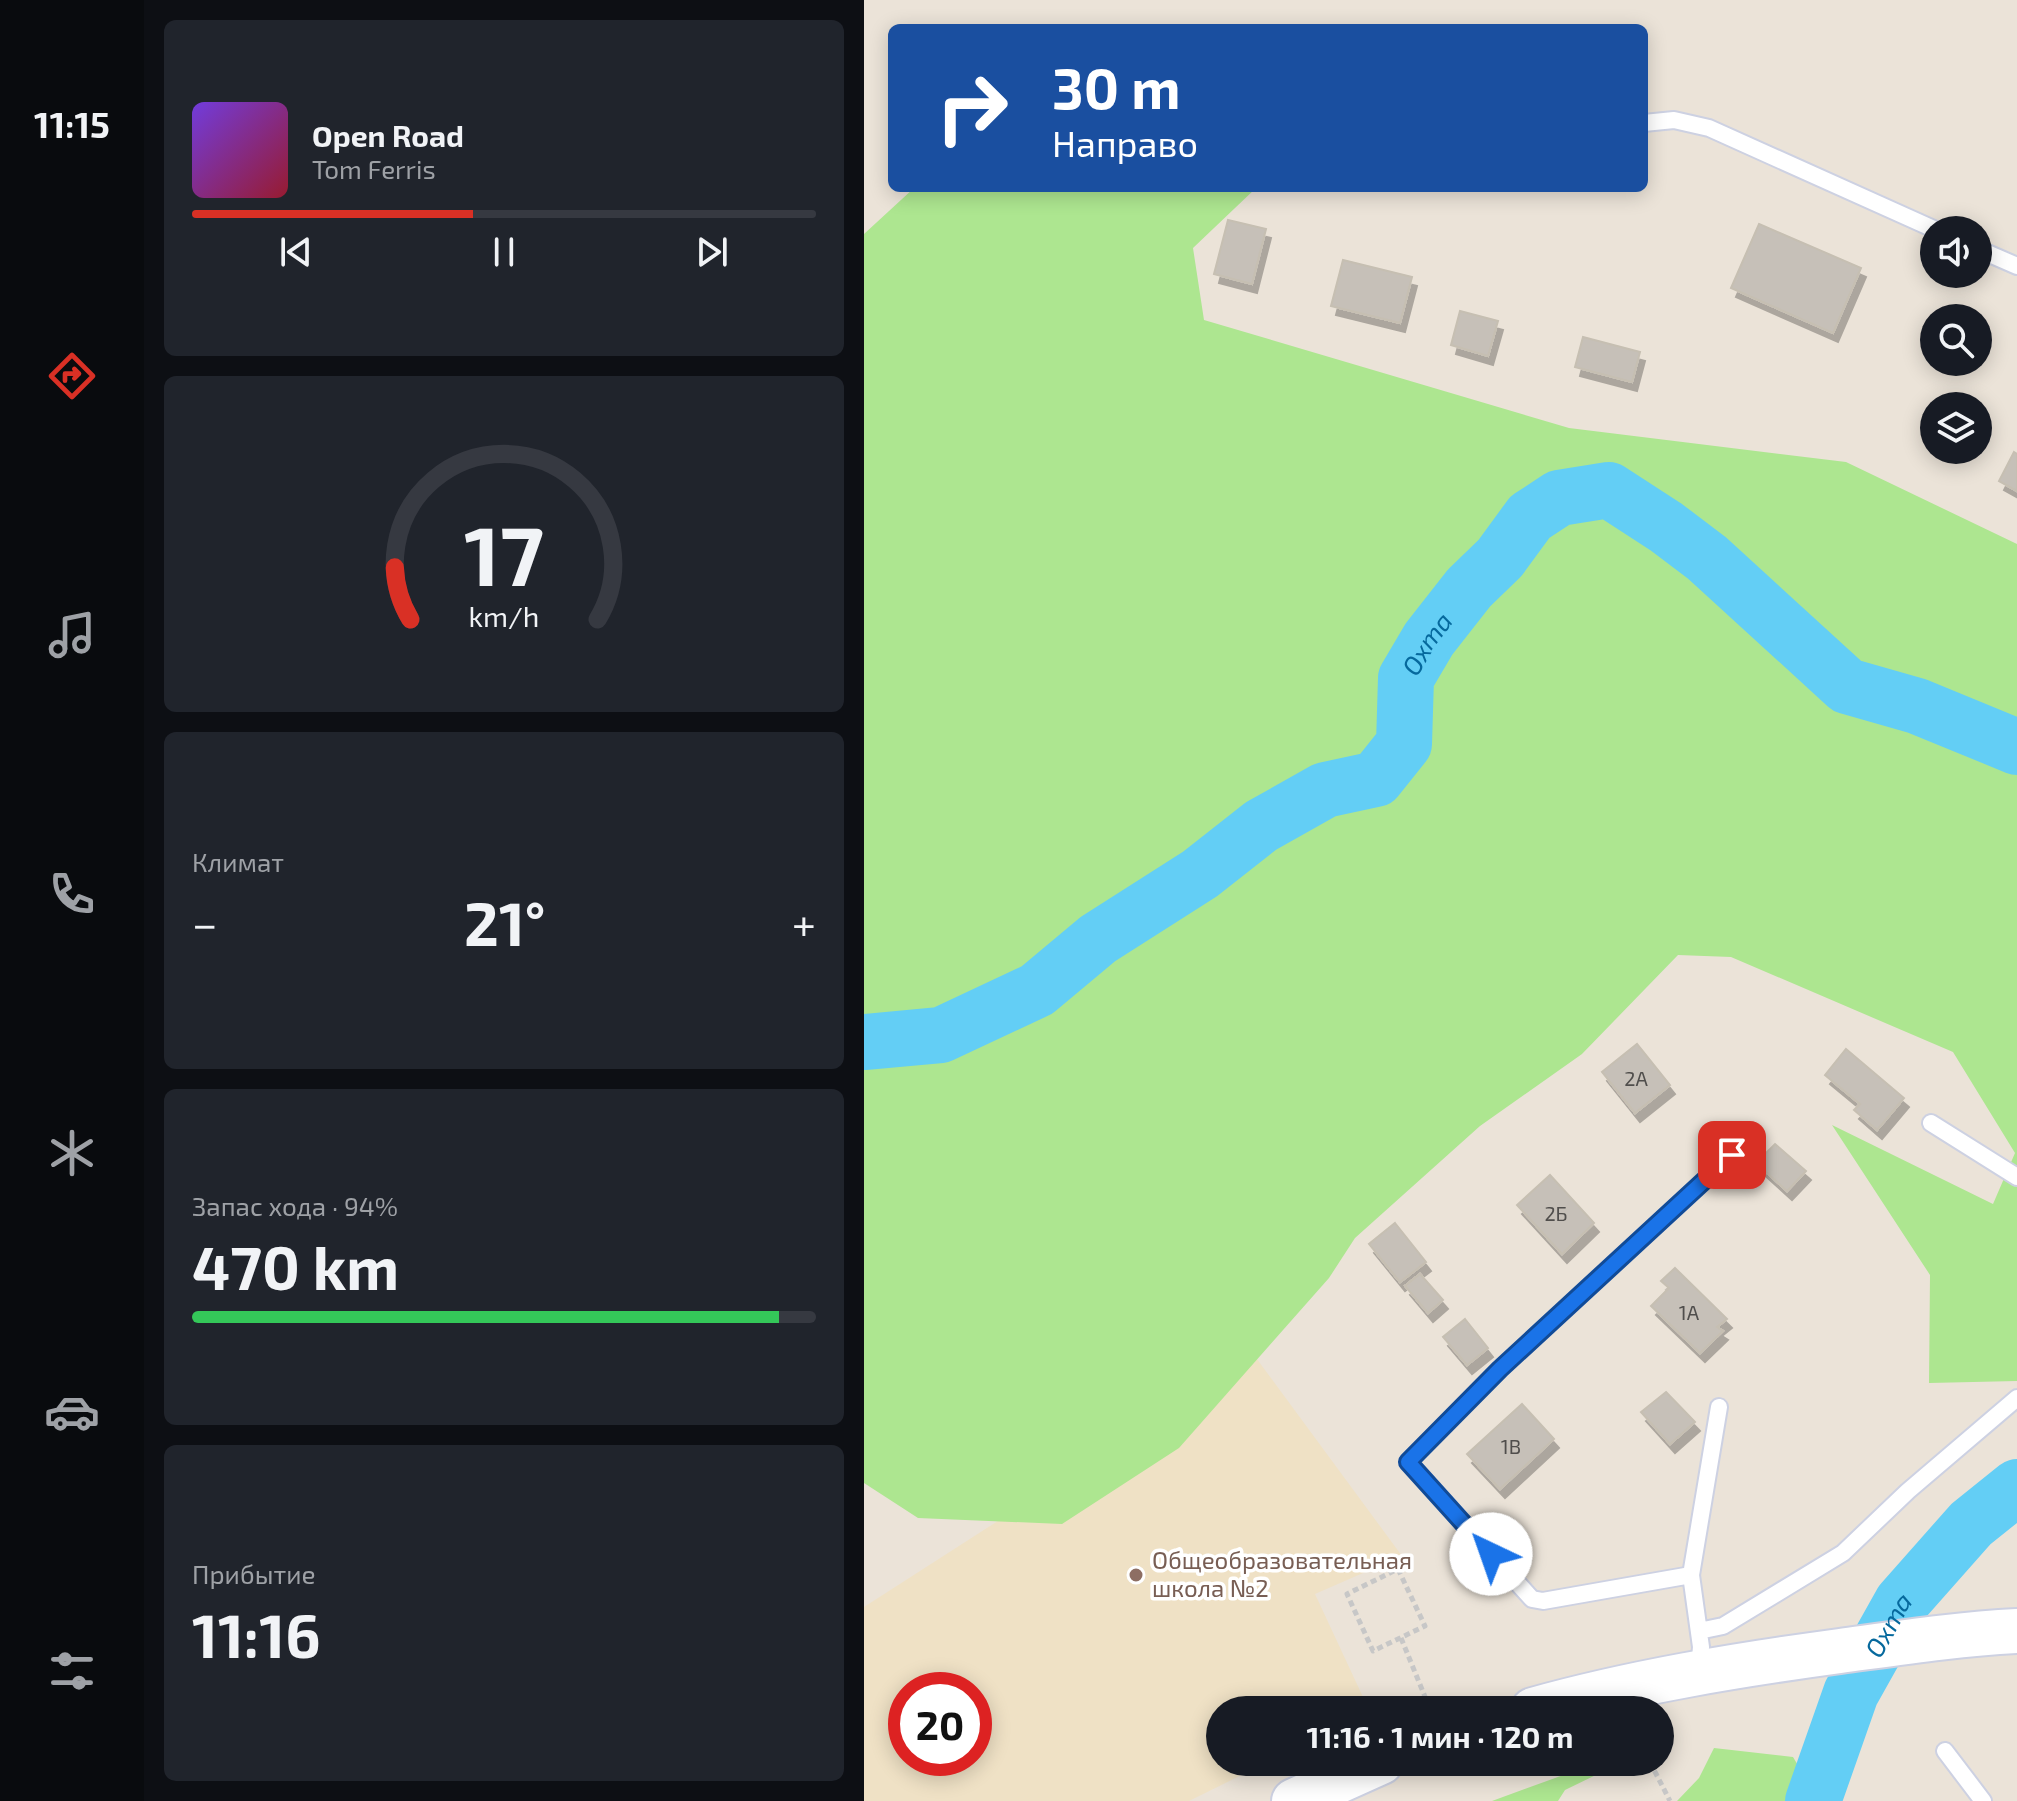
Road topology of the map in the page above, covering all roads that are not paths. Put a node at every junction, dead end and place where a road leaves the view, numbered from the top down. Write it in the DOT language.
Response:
graph roads {
  1 [pos="1648,123"];
  2 [pos="1920,223"];
  3 [pos="1992,255"];
  4 [pos="2017,266"];
  5 [pos="1931,1123"];
  6 [pos="1732,1155"];
  7 [pos="2017,1177"];
  8 [pos="2017,1398"];
  9 [pos="1719,1407"];
  10 [pos="1691,1575"];
  11 [pos="2017,1619"];
  12 [pos="2017,1631"];
  13 [pos="1971,1633"];
  14 [pos="2017,1651"];
  15 [pos="1699,1652"];
  16 [pos="1584,1696"];
  17 [pos="1945,1751"];
  18 [pos="1346,1776"];
  19 [pos="1294,1801"];
  20 [pos="1983,1801"];
  1 -- 2 [label="lane"];
  3 -- 4 [label="lane"];
  5 -- 7 [label="lane"];
  6 -- 10 [label="lane"];
  8 -- 15 [label="lane"];
  9 -- 10 [label="lane"];
  10 -- 15 [label="lane"];
  11 -- 13 [label="main road"];
  12 -- 13 [label="main road"];
  13 -- 14 [label="main road"];
  13 -- 15 [label="main road"];
  15 -- 16 [label="main road"];
  17 -- 20 [label="lane"];
  18 -- 19 [label="main road"];
}
